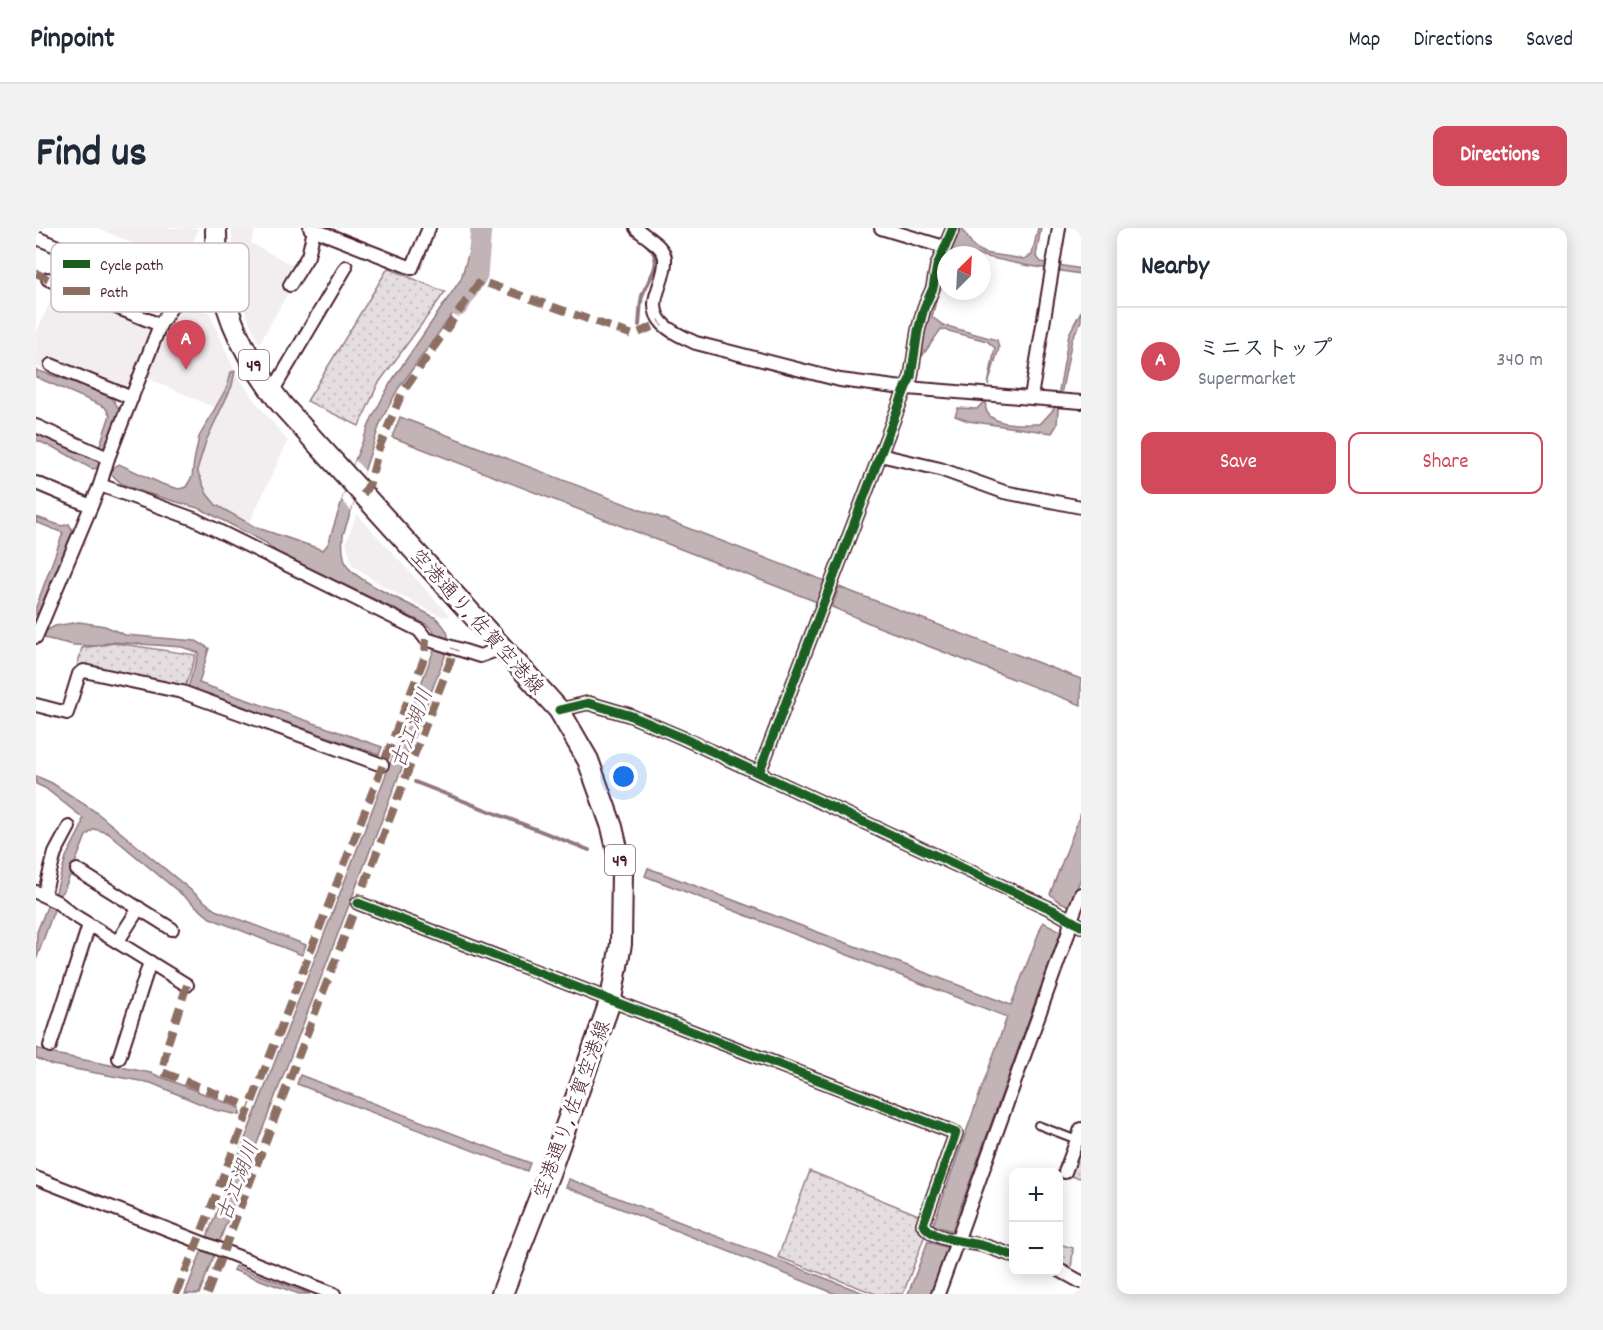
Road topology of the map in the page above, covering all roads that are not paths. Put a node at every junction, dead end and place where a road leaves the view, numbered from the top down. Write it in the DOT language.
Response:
graph roads {
  1 [pos="216,228"];
  2 [pos="429,228"];
  3 [pos="636,228"];
  4 [pos="881,228"];
  5 [pos="953,228"];
  6 [pos="1059,228"];
  7 [pos="312,229"];
  8 [pos="37,238"];
  9 [pos="215,243"];
  10 [pos="51,244"];
  11 [pos="941,246"];
  12 [pos="944,246"];
  13 [pos="937,266"];
  14 [pos="346,267"];
  15 [pos="48,279"];
  16 [pos="51,280"];
  17 [pos="290,285"];
  18 [pos="128,312"];
  19 [pos="168,312"];
  20 [pos="228,312"];
  21 [pos="160,325"];
  22 [pos="51,365"];
  23 [pos="906,387"];
  24 [pos="272,392"];
  25 [pos="1031,397"];
  26 [pos="132,398"];
  27 [pos="1081,402"];
  28 [pos="36,426"];
  29 [pos="880,455"];
  30 [pos="102,464"];
  31 [pos="36,483"];
  32 [pos="91,506"];
  33 [pos="1081,507"];
  34 [pos="38,627"];
  35 [pos="502,648"];
  36 [pos="36,705"];
  37 [pos="559,710"];
  38 [pos="382,765"];
  39 [pos="759,773"];
  40 [pos="69,827"];
  41 [pos="77,870"];
  42 [pos="1081,894"];
  43 [pos="47,897"];
  44 [pos="358,903"];
  45 [pos="139,908"];
  46 [pos="1076,923"];
  47 [pos="89,925"];
  48 [pos="172,929"];
  49 [pos="118,942"];
  50 [pos="150,962"];
  51 [pos="187,985"];
  52 [pos="611,999"];
  53 [pos="50,1046"];
  54 [pos="119,1058"];
  55 [pos="1038,1125"];
  56 [pos="1080,1133"];
  57 [pos="1065,1172"];
  58 [pos="36,1178"];
  59 [pos="957,1242"];
  60 [pos="1009,1254"];
  61 [pos="1063,1272"];
  62 [pos="1081,1282"];
  63 [pos="334,1294"];
  64 [pos="502,1294"];
  65 [pos="938,1294"];
  1 -- 9 [label="main road, 空港通り, 佐賀空港線 / 49"];
  2 -- 7 [label="street"];
  3 -- 23 [label="street"];
  4 -- 11 [label="street"];
  5 -- 12 [label="street"];
  6 -- 25 [label="street"];
  7 -- 17 [label="street"];
  8 -- 10 [label="street"];
  13 -- 23 [label="street"];
  14 -- 24 [label="street"];
  15 -- 16 [label="street"];
  18 -- 21 [label="street"];
  19 -- 21 [label="street"];
  20 -- 24 [label="main road, 空港通り, 佐賀空港線 / 49"];
  21 -- 26 [label="street"];
  22 -- 26 [label="street"];
  23 -- 25 [label="street"];
  23 -- 29 [label="street"];
  24 -- 35 [label="main road, 空港通り, 佐賀空港線 / 49"];
  25 -- 27 [label="street"];
  26 -- 30 [label="street"];
  28 -- 30 [label="street"];
  29 -- 33 [label="street"];
  29 -- 39 [label="street"];
  30 -- 32 [label="street"];
  30 -- 35 [label="street"];
  31 -- 32 [label="street"];
  32 -- 34 [label="street"];
  35 -- 37 [label="main road, 空港通り, 佐賀空港線 / 49"];
  36 -- 38 [label="street"];
  37 -- 39 [label="street"];
  37 -- 52 [label="main road, 空港通り, 佐賀空港線 / 49"];
  39 -- 46 [label="street"];
  40 -- 43 [label="street"];
  41 -- 45 [label="street"];
  42 -- 46 [label="street"];
  43 -- 47 [label="street"];
  44 -- 52 [label="street"];
  45 -- 48 [label="street"];
  45 -- 49 [label="street"];
  46 -- 59 [label="street"];
  47 -- 49 [label="street"];
  47 -- 53 [label="street"];
  49 -- 50 [label="street"];
  50 -- 51 [label="street"];
  50 -- 54 [label="street"];
  52 -- 59 [label="street"];
  52 -- 64 [label="main road, 空港通り, 佐賀空港線 / 49"];
  55 -- 56 [label="lane"];
  56 -- 57 [label="street"];
  58 -- 63 [label="street"];
  59 -- 60 [label="street"];
  59 -- 65 [label="street"];
  61 -- 62 [label="street"];
}
